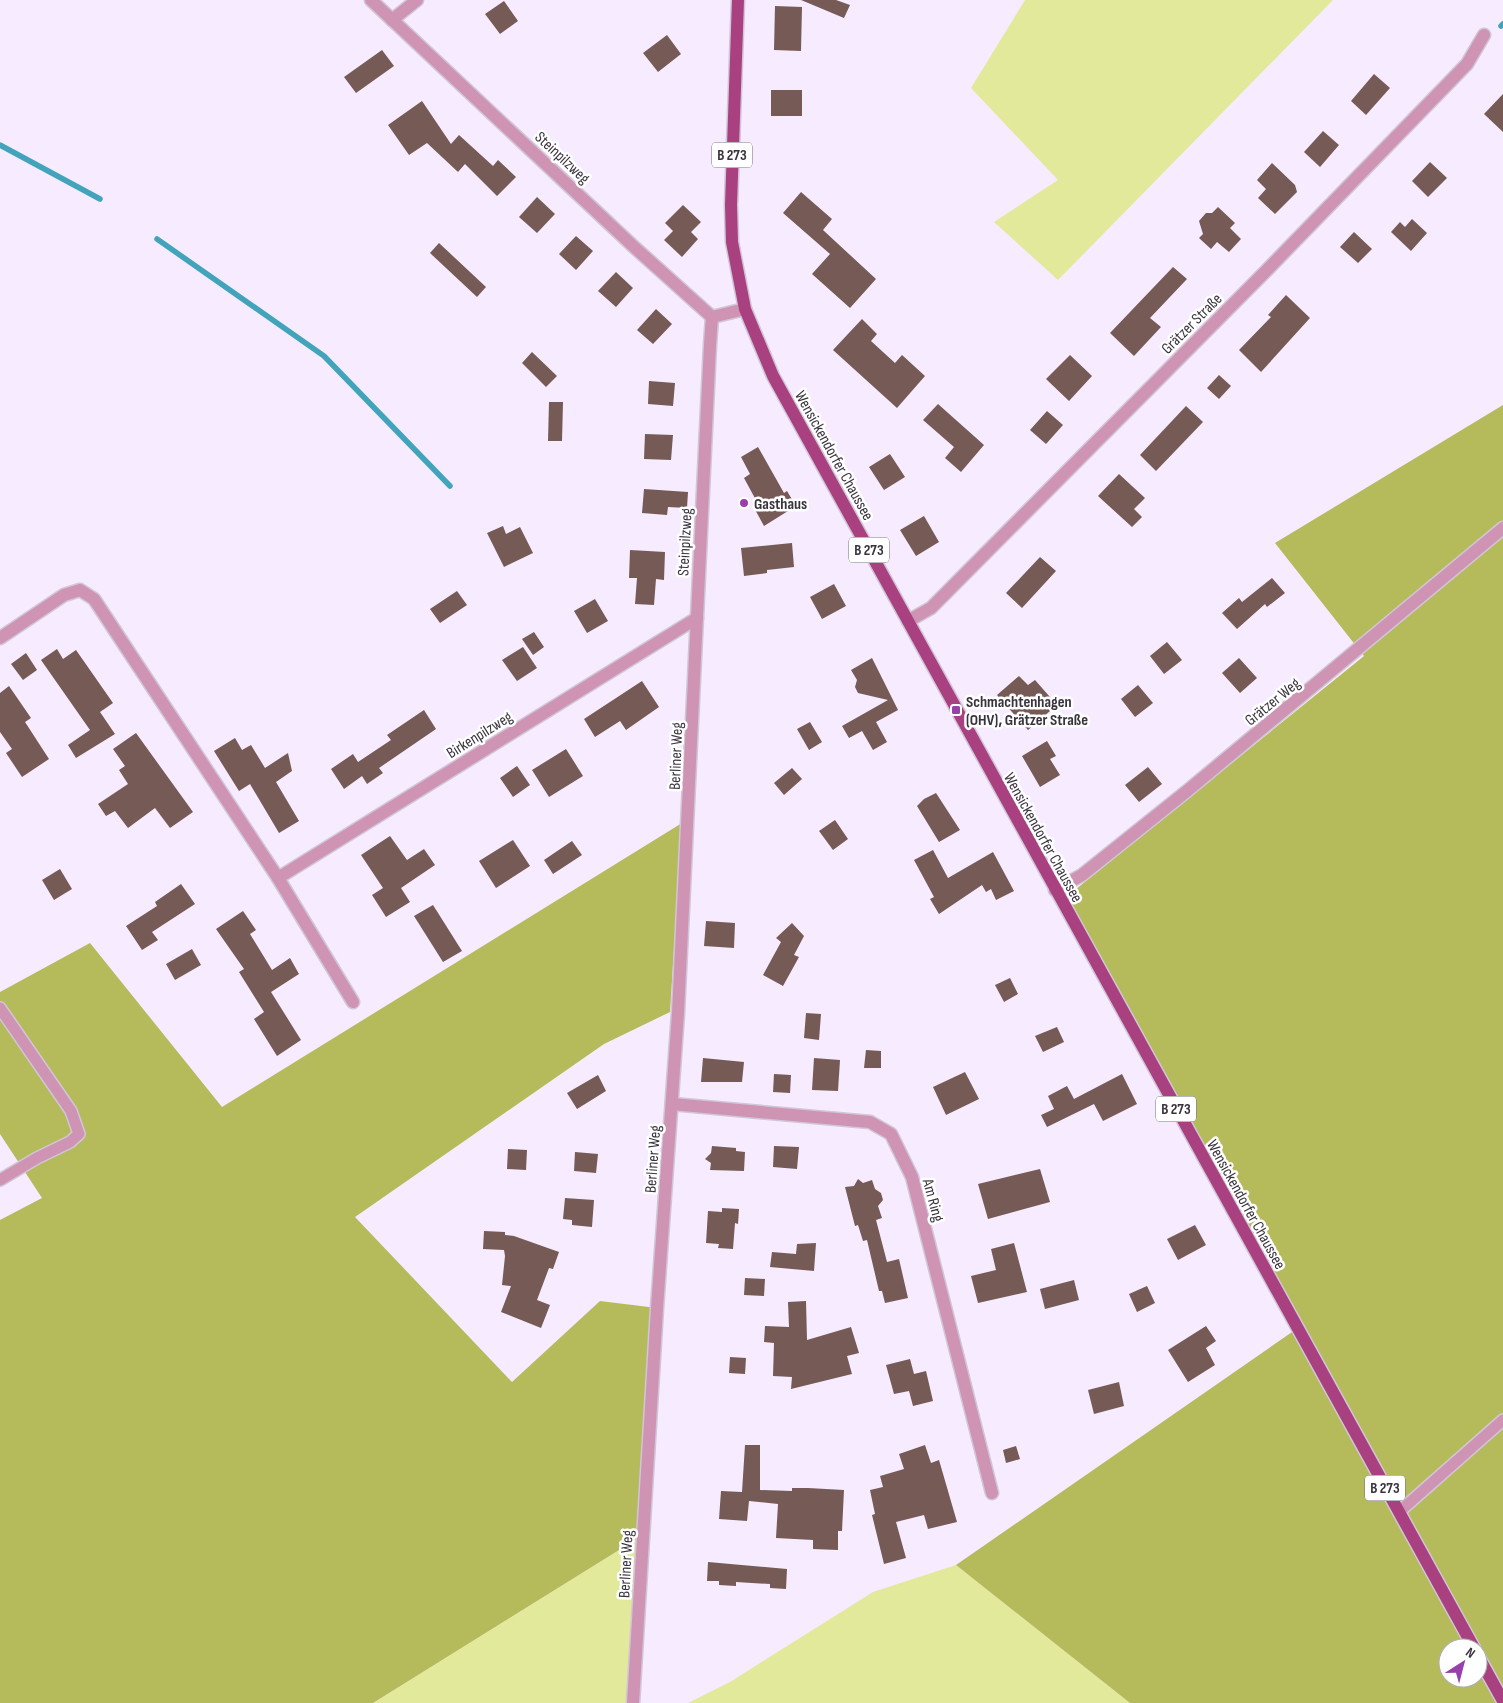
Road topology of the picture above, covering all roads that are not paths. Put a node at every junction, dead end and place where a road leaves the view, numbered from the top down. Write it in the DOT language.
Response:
graph roads {
  1 [pos="371,0"];
  2 [pos="417,0"];
  3 [pos="738,0"];
  4 [pos="392,20"];
  5 [pos="1484,35"];
  6 [pos="744,309"];
  7 [pos="712,317"];
  8 [pos="1503,528"];
  9 [pos="697,618"];
  10 [pos="908,621"];
  11 [pos="0,638"];
  12 [pos="278,878"];
  13 [pos="1055,890"];
  14 [pos="353,1002"];
  15 [pos="0,1008"];
  16 [pos="672,1104"];
  17 [pos="0,1180"];
  18 [pos="1503,1420"];
  19 [pos="992,1493"];
  20 [pos="1399,1512"];
  21 [pos="1468,1638"];
  22 [pos="1488,1674"];
  23 [pos="1503,1701"];
  24 [pos="633,1703"];
  1 -- 4 [label="street, Steinpilzweg"];
  2 -- 4 [label="street"];
  3 -- 6 [label="main road, Wensickendorfer Chaussee / B 273"];
  4 -- 7 [label="street, Steinpilzweg"];
  5 -- 10 [label="street, Grätzer Straße"];
  6 -- 7 [label="street"];
  6 -- 10 [label="main road, Wensickendorfer Chaussee / B 273"];
  7 -- 9 [label="street, Steinpilzweg"];
  8 -- 13 [label="street, Grätzer Weg"];
  9 -- 12 [label="street, Birkenpilzweg"];
  9 -- 16 [label="street, Berliner Weg"];
  10 -- 13 [label="main road, Wensickendorfer Chaussee / B 273"];
  11 -- 12 [label="street"];
  12 -- 14 [label="street"];
  13 -- 20 [label="main road, Wensickendorfer Chaussee / B 273"];
  15 -- 17 [label="lane"];
  16 -- 19 [label="street, Am Ring"];
  16 -- 24 [label="street, Berliner Weg"];
  18 -- 20 [label="lane"];
  20 -- 21 [label="main road, Wensickendorfer Chaussee / B 273"];
  22 -- 23 [label="main road"];
}
